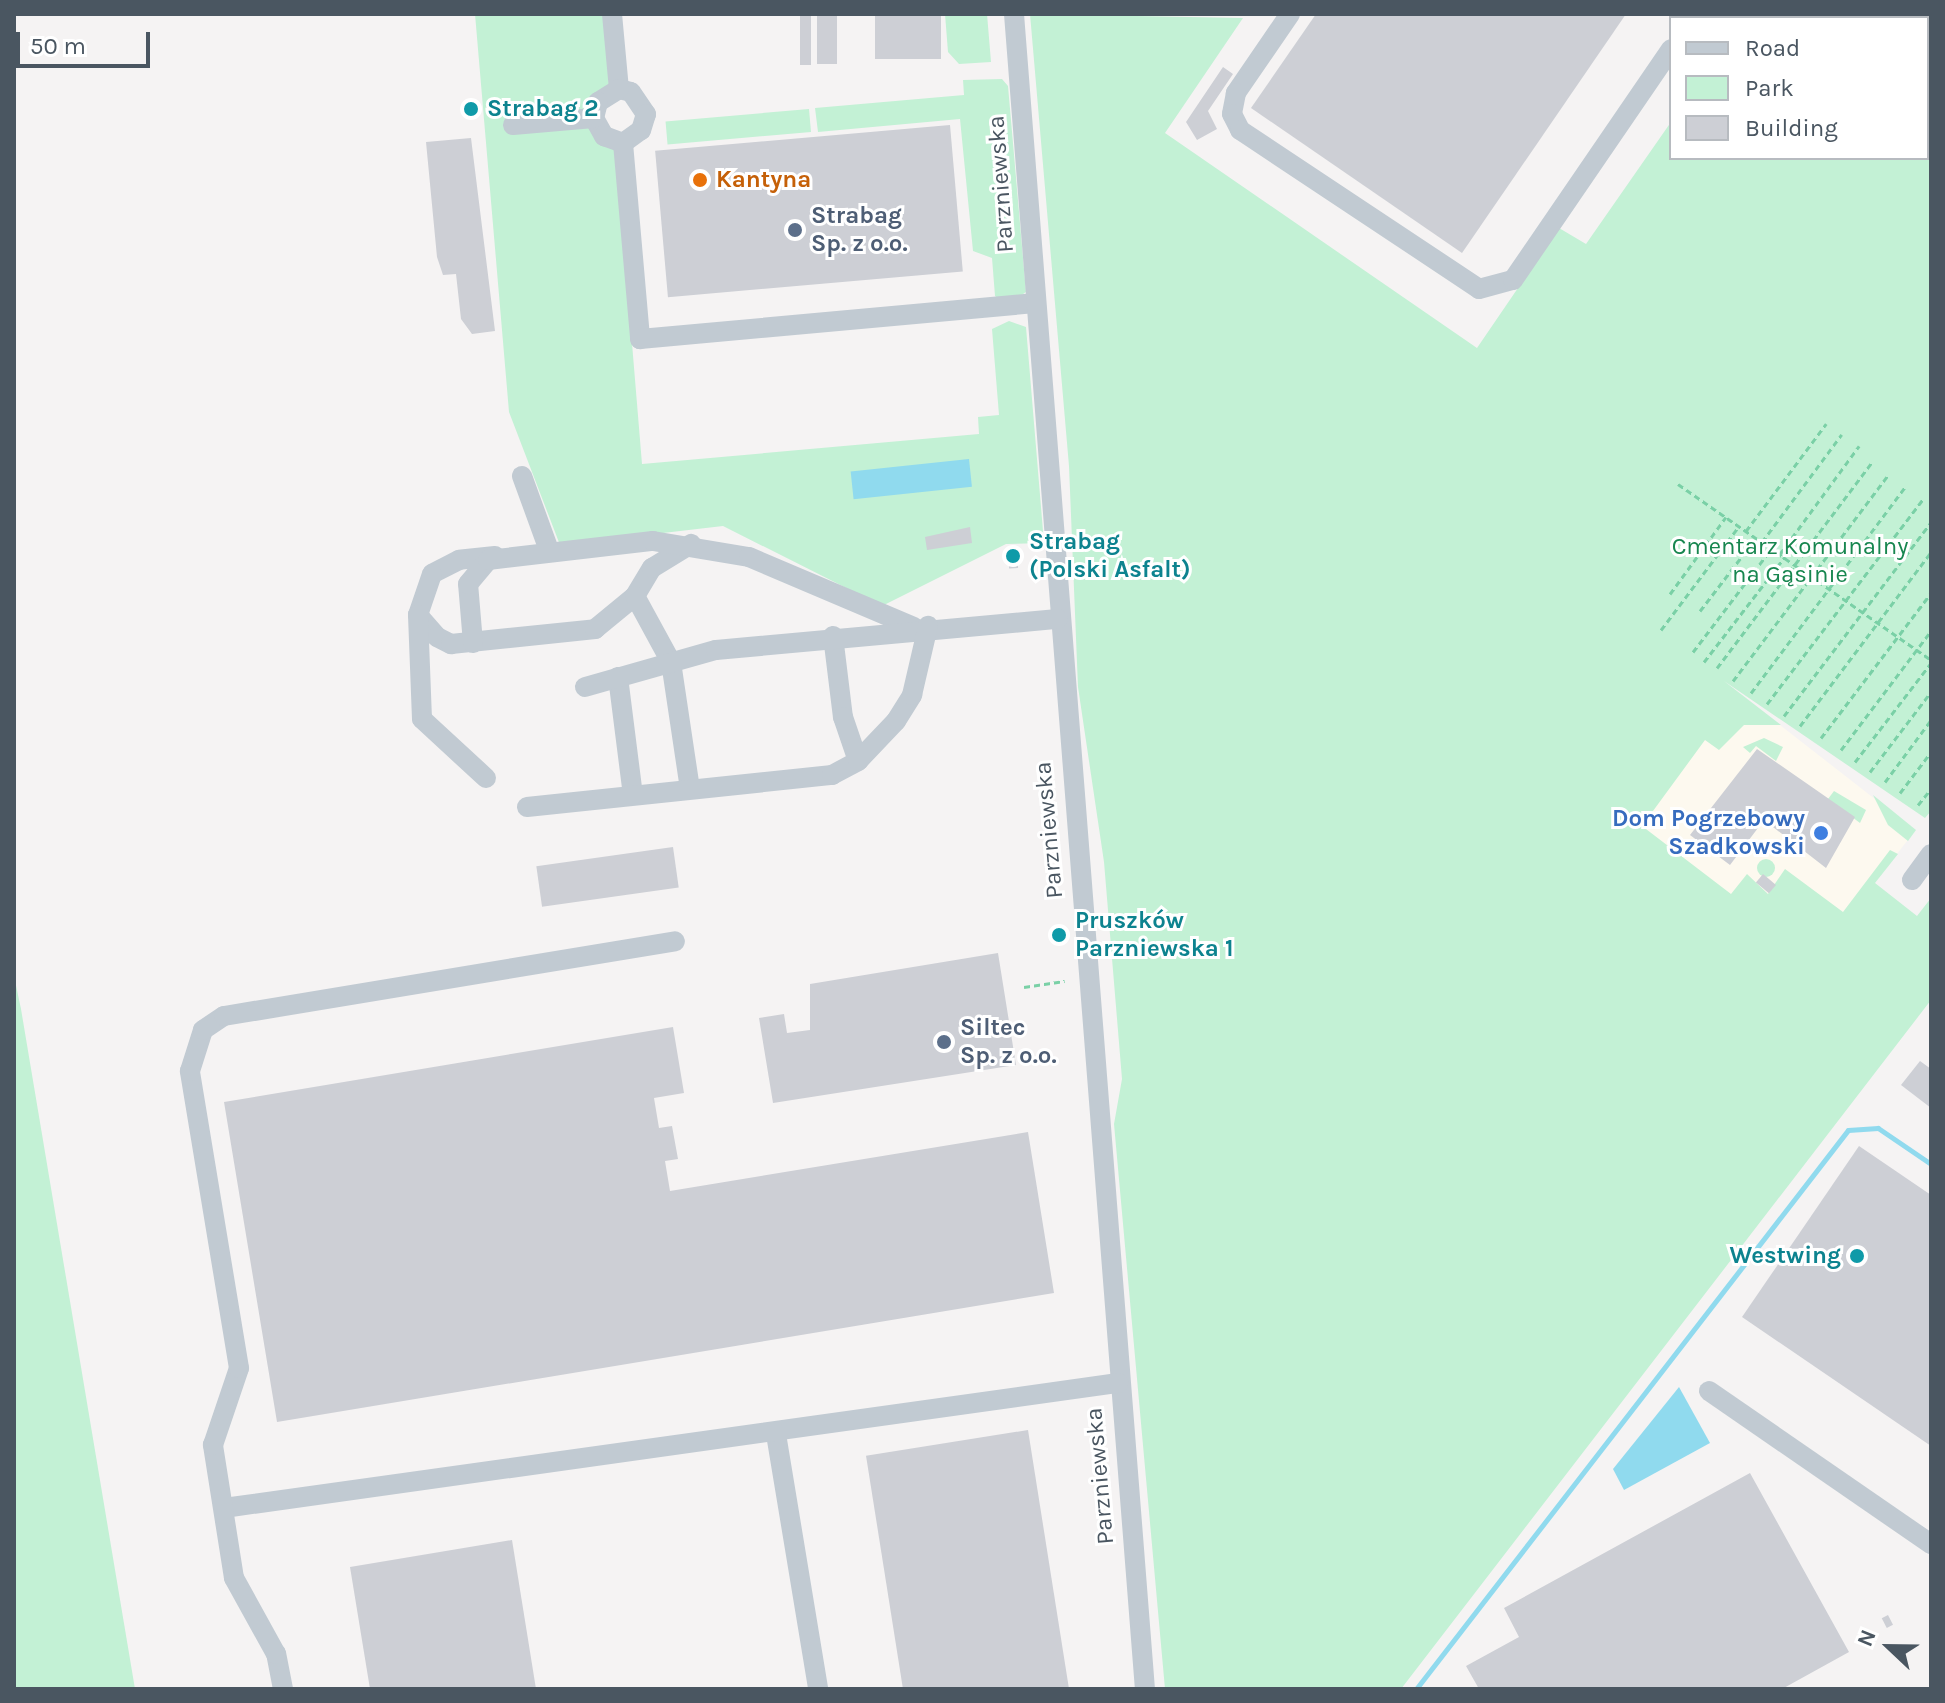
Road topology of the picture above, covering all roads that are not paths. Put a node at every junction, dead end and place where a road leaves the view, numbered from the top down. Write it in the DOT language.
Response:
graph roads {
  1 [pos="612,14"];
  2 [pos="1014,14"];
  3 [pos="1290,14"];
  4 [pos="1669,52"];
  5 [pos="619,89"];
  6 [pos="594,118"];
  7 [pos="513,125"];
  8 [pos="623,143"];
  9 [pos="1036,309"];
  10 [pos="984,319"];
  11 [pos="522,476"];
  12 [pos="693,543"];
  13 [pos="549,550"];
  14 [pos="507,554"];
  15 [pos="635,596"];
  16 [pos="418,615"];
  17 [pos="1058,619"];
  18 [pos="921,627"];
  19 [pos="833,636"];
  20 [pos="473,643"];
  21 [pos="671,662"];
  22 [pos="618,677"];
  23 [pos="585,687"];
  24 [pos="858,761"];
  25 [pos="486,778"];
  26 [pos="690,789"];
  27 [pos="633,795"];
  28 [pos="527,807"];
  29 [pos="1931,854"];
  30 [pos="1912,880"];
  31 [pos="675,941"];
  32 [pos="1118,1383"];
  33 [pos="1709,1391"];
  34 [pos="776,1434"];
  35 [pos="224,1508"];
  36 [pos="1931,1544"];
  37 [pos="283,1689"];
  38 [pos="818,1689"];
  39 [pos="1145,1689"];
  1 -- 5 [label="street"];
  2 -- 9 [label="street, Parzniewska"];
  3 -- 4 [label="street"];
  5 -- 6 [label="street"];
  5 -- 8 [label="street"];
  6 -- 7 [label="street"];
  6 -- 8 [label="street"];
  8 -- 9 [label="street"];
  9 -- 10 [label="street"];
  9 -- 17 [label="street, Parzniewska"];
  11 -- 13 [label="street"];
  12 -- 13 [label="street"];
  12 -- 15 [label="street"];
  12 -- 18 [label="street"];
  13 -- 14 [label="street"];
  14 -- 16 [label="street"];
  14 -- 20 [label="street"];
  15 -- 20 [label="street"];
  15 -- 21 [label="street"];
  16 -- 20 [label="street"];
  16 -- 25 [label="street"];
  17 -- 18 [label="street"];
  17 -- 32 [label="street, Parzniewska"];
  18 -- 19 [label="street"];
  18 -- 24 [label="street"];
  19 -- 21 [label="street"];
  19 -- 24 [label="street"];
  21 -- 22 [label="street"];
  21 -- 26 [label="street"];
  22 -- 23 [label="street"];
  22 -- 27 [label="street"];
  24 -- 26 [label="street"];
  26 -- 27 [label="street"];
  27 -- 28 [label="street"];
  29 -- 30 [label="street"];
  31 -- 35 [label="street"];
  32 -- 34 [label="street"];
  32 -- 39 [label="street, Parzniewska"];
  33 -- 36 [label="street"];
  34 -- 35 [label="street"];
  34 -- 38 [label="street"];
  35 -- 37 [label="street"];
}
